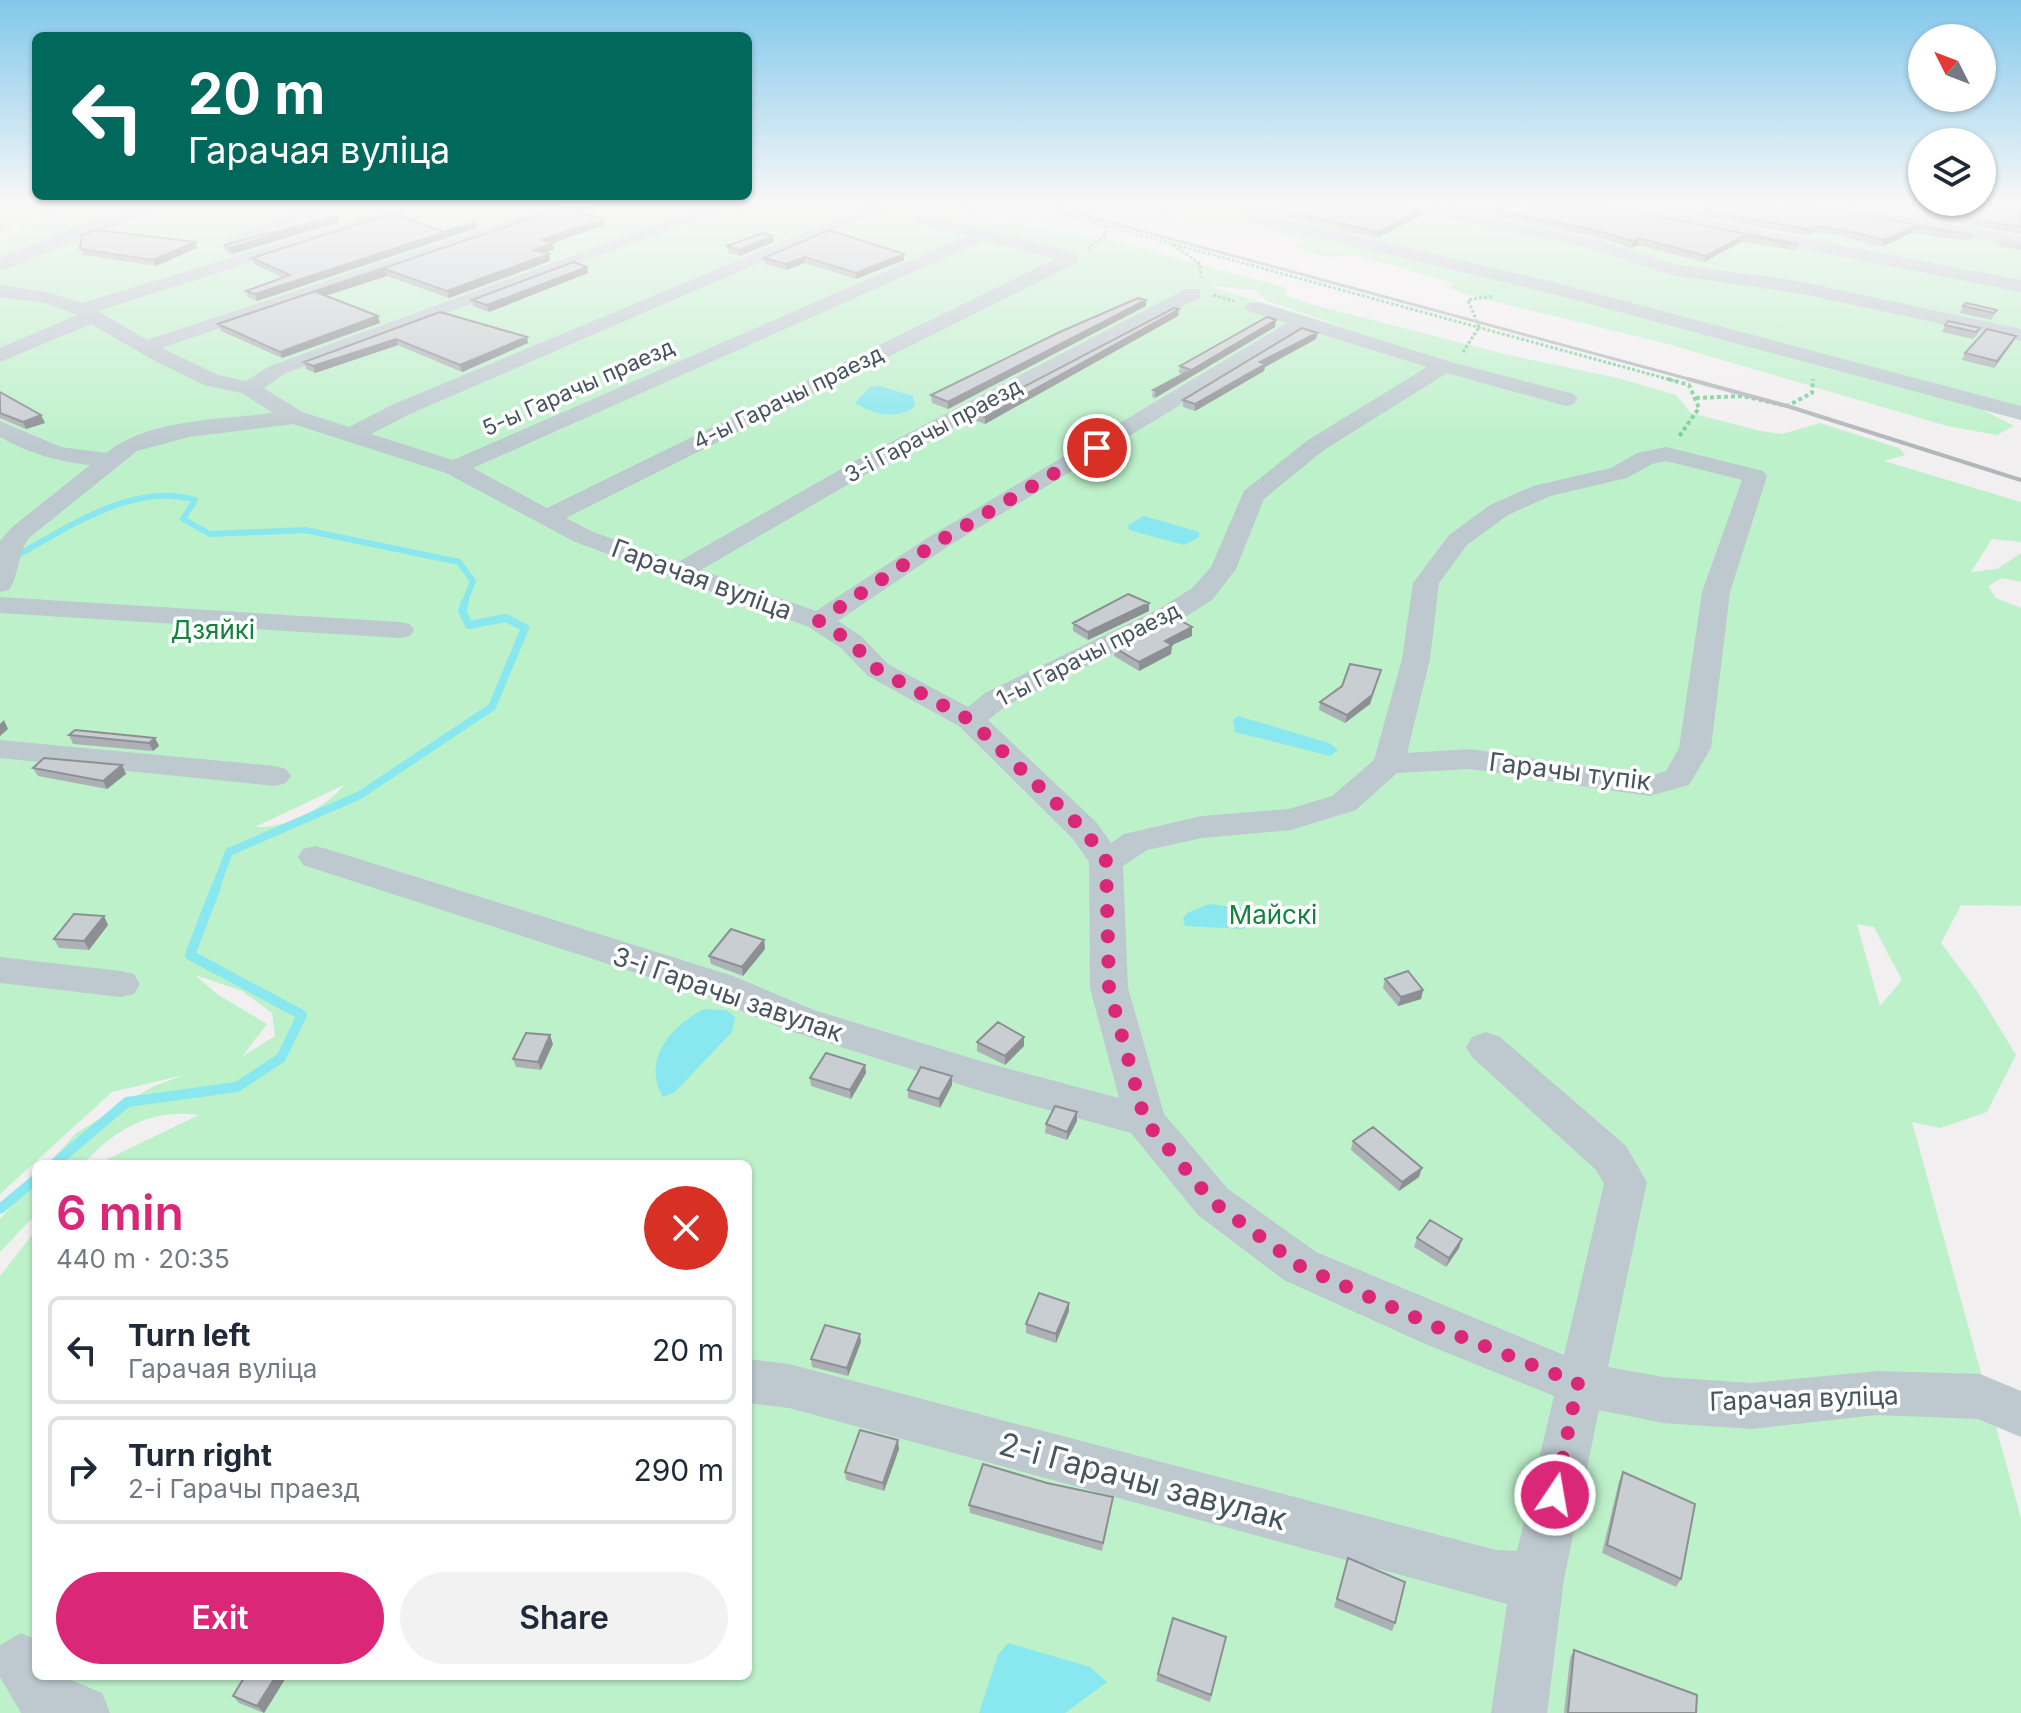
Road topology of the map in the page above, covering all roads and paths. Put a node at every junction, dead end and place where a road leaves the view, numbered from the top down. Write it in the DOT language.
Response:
graph roads {
  1 [pos="151,286"];
  2 [pos="328,286"];
  3 [pos="506,286"];
  4 [pos="689,286"];
  5 [pos="867,286"];
  6 [pos="1015,286"];
  7 [pos="1329,286"];
  8 [pos="1537,286"];
  9 [pos="1546,286"];
  10 [pos="1791,286"];
  11 [pos="0,291"];
  12 [pos="1193,293"];
  13 [pos="1255,307"];
  14 [pos="86,314"];
  15 [pos="1303,322"];
  16 [pos="1479,327"];
  17 [pos="2021,335"];
  18 [pos="145,347"];
  19 [pos="0,356"];
  20 [pos="1828,361"];
  21 [pos="1444,366"];
  22 [pos="249,388"];
  23 [pos="1696,398"];
  24 [pos="1566,399"];
  25 [pos="2021,413"];
  26 [pos="294,417"];
  27 [pos="0,428"];
  28 [pos="352,435"];
  29 [pos="1666,454"];
  30 [pos="114,460"];
  31 [pos="454,468"];
  32 [pos="548,517"];
  33 [pos="677,573"];
  34 [pos="0,584"];
  35 [pos="0,605"];
  36 [pos="819,621"];
  37 [pos="400,630"];
  38 [pos="970,720"];
  39 [pos="0,749"];
  40 [pos="1388,764"];
  41 [pos="275,776"];
  42 [pos="315,857"];
  43 [pos="1106,861"];
  44 [pos="0,970"];
  45 [pos="121,984"];
  46 [pos="1486,1047"];
  47 [pos="1145,1121"];
  48 [pos="752,1382"];
  49 [pos="1578,1383"];
  50 [pos="2000,1405"];
  51 [pos="1537,1579"];
  52 [pos="21,1661"];
  53 [pos="32,1679"];
  54 [pos="33,1680"];
  55 [pos="82,1713"];
  56 [pos="1519,1713"];
  1 -- 14 [label="street"];
  2 -- 18 [label="street"];
  3 -- 22 [label="street"];
  4 -- 28 [label="street"];
  5 -- 31 [label="street, 5-ы Гарачы праезд"];
  6 -- 32 [label="street, 4-ы Гарачы праезд"];
  7 -- 16 [label="path"];
  8 -- 16 [label="path"];
  9 -- 20 [label="street"];
  10 -- 17 [label="street"];
  11 -- 14 [label="street, Гарачая вуліца"];
  12 -- 33 [label="street, 3-і Гарачы праезд"];
  13 -- 15 [label="street"];
  14 -- 18 [label="street, Гарачая вуліца"];
  14 -- 19 [label="street"];
  15 -- 21 [label="street"];
  15 -- 36 [label="street"];
  16 -- 21 [label="path"];
  16 -- 23 [label="path"];
  18 -- 22 [label="street, Гарачая вуліца"];
  20 -- 23 [label="path"];
  20 -- 25 [label="street"];
  21 -- 24 [label="street"];
  21 -- 38 [label="street, 1-ы Гарачы праезд"];
  22 -- 26 [label="street, Гарачая вуліца"];
  23 -- 29 [label="path"];
  26 -- 28 [label="street, Гарачая вуліца"];
  26 -- 30 [label="street"];
  27 -- 30 [label="street"];
  28 -- 31 [label="street, Гарачая вуліца"];
  29 -- 40 [label="street"];
  29 -- 40 [label="street, Гарачы тупік"];
  30 -- 34 [label="street"];
  31 -- 32 [label="street, Гарачая вуліца"];
  32 -- 33 [label="street, Гарачая вуліца"];
  33 -- 36 [label="street, Гарачая вуліца"];
  35 -- 37 [label="street"];
  36 -- 38 [label="street, Гарачая вуліца"];
  38 -- 43 [label="street, Гарачая вуліца"];
  39 -- 41 [label="street"];
  40 -- 43 [label="street"];
  42 -- 47 [label="street, 3-і Гарачы завулак"];
  43 -- 47 [label="street, Гарачая вуліца"];
  44 -- 45 [label="street"];
  46 -- 49 [label="street"];
  47 -- 49 [label="street, Гарачая вуліца"];
  48 -- 51 [label="street, 2-і Гарачы завулак"];
  49 -- 50 [label="street, Гарачая вуліца"];
  49 -- 51 [label="street"];
  51 -- 56 [label="street"];
  52 -- 53 [label="street"];
  54 -- 55 [label="street"];
}
